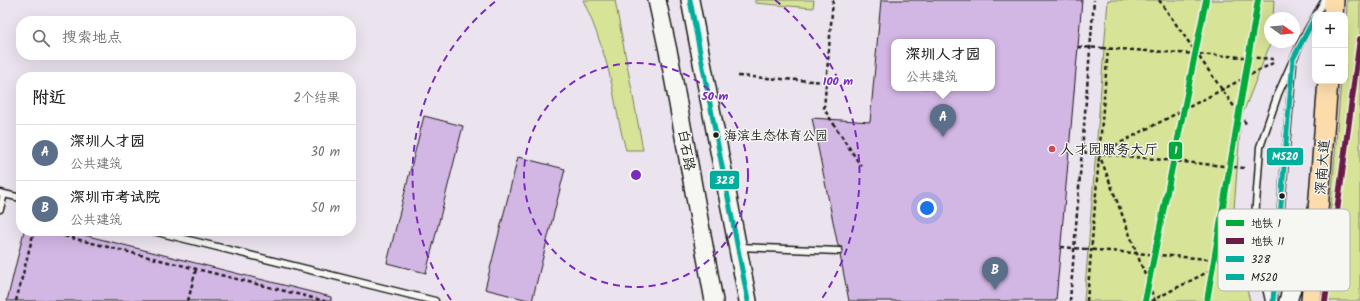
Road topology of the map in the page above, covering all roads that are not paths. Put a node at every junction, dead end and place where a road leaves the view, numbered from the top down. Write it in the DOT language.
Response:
graph roads {
  1 [pos="657,0"];
  2 [pos="690,0"];
  3 [pos="1325,0"];
  4 [pos="1334,0"];
  5 [pos="1318,12"];
  6 [pos="1333,12"];
  7 [pos="1312,23"];
  8 [pos="1293,59"];
  9 [pos="1328,84"];
  10 [pos="2,194"];
  11 [pos="1320,195"];
  12 [pos="16,197"];
  13 [pos="0,209"];
  14 [pos="1255,209"];
  15 [pos="1281,209"];
  16 [pos="1316,209"];
  17 [pos="1319,209"];
  18 [pos="173,236"];
  19 [pos="738,247"];
  20 [pos="839,251"];
  21 [pos="1267,291"];
  22 [pos="1274,291"];
  23 [pos="1291,291"];
  24 [pos="1311,291"];
  25 [pos="435,301"];
  26 [pos="714,301"];
  27 [pos="748,301"];
  28 [pos="1269,301"];
  29 [pos="1273,301"];
  30 [pos="1288,301"];
  31 [pos="1310,301"];
  1 -- 26 [label="main road, 白石路"];
  2 -- 19 [label="main road"];
  3 -- 5 [label="lane"];
  4 -- 6 [label="main road"];
  7 -- 8 [label="lane"];
  8 -- 14 [label="lane"];
  8 -- 15 [label="lane"];
  9 -- 11 [label="main road, 深南大道"];
  10 -- 12 [label="lane"];
  10 -- 13 [label="lane"];
  11 -- 16 [label="main road"];
  11 -- 17 [label="main road, 深南大道"];
  18 -- 25 [label="lane"];
  19 -- 20 [label="lane"];
  19 -- 27 [label="main road"];
  21 -- 28 [label="lane"];
  22 -- 29 [label="lane"];
  23 -- 30 [label="main road"];
  24 -- 31 [label="main road, 深南大道"];
}
